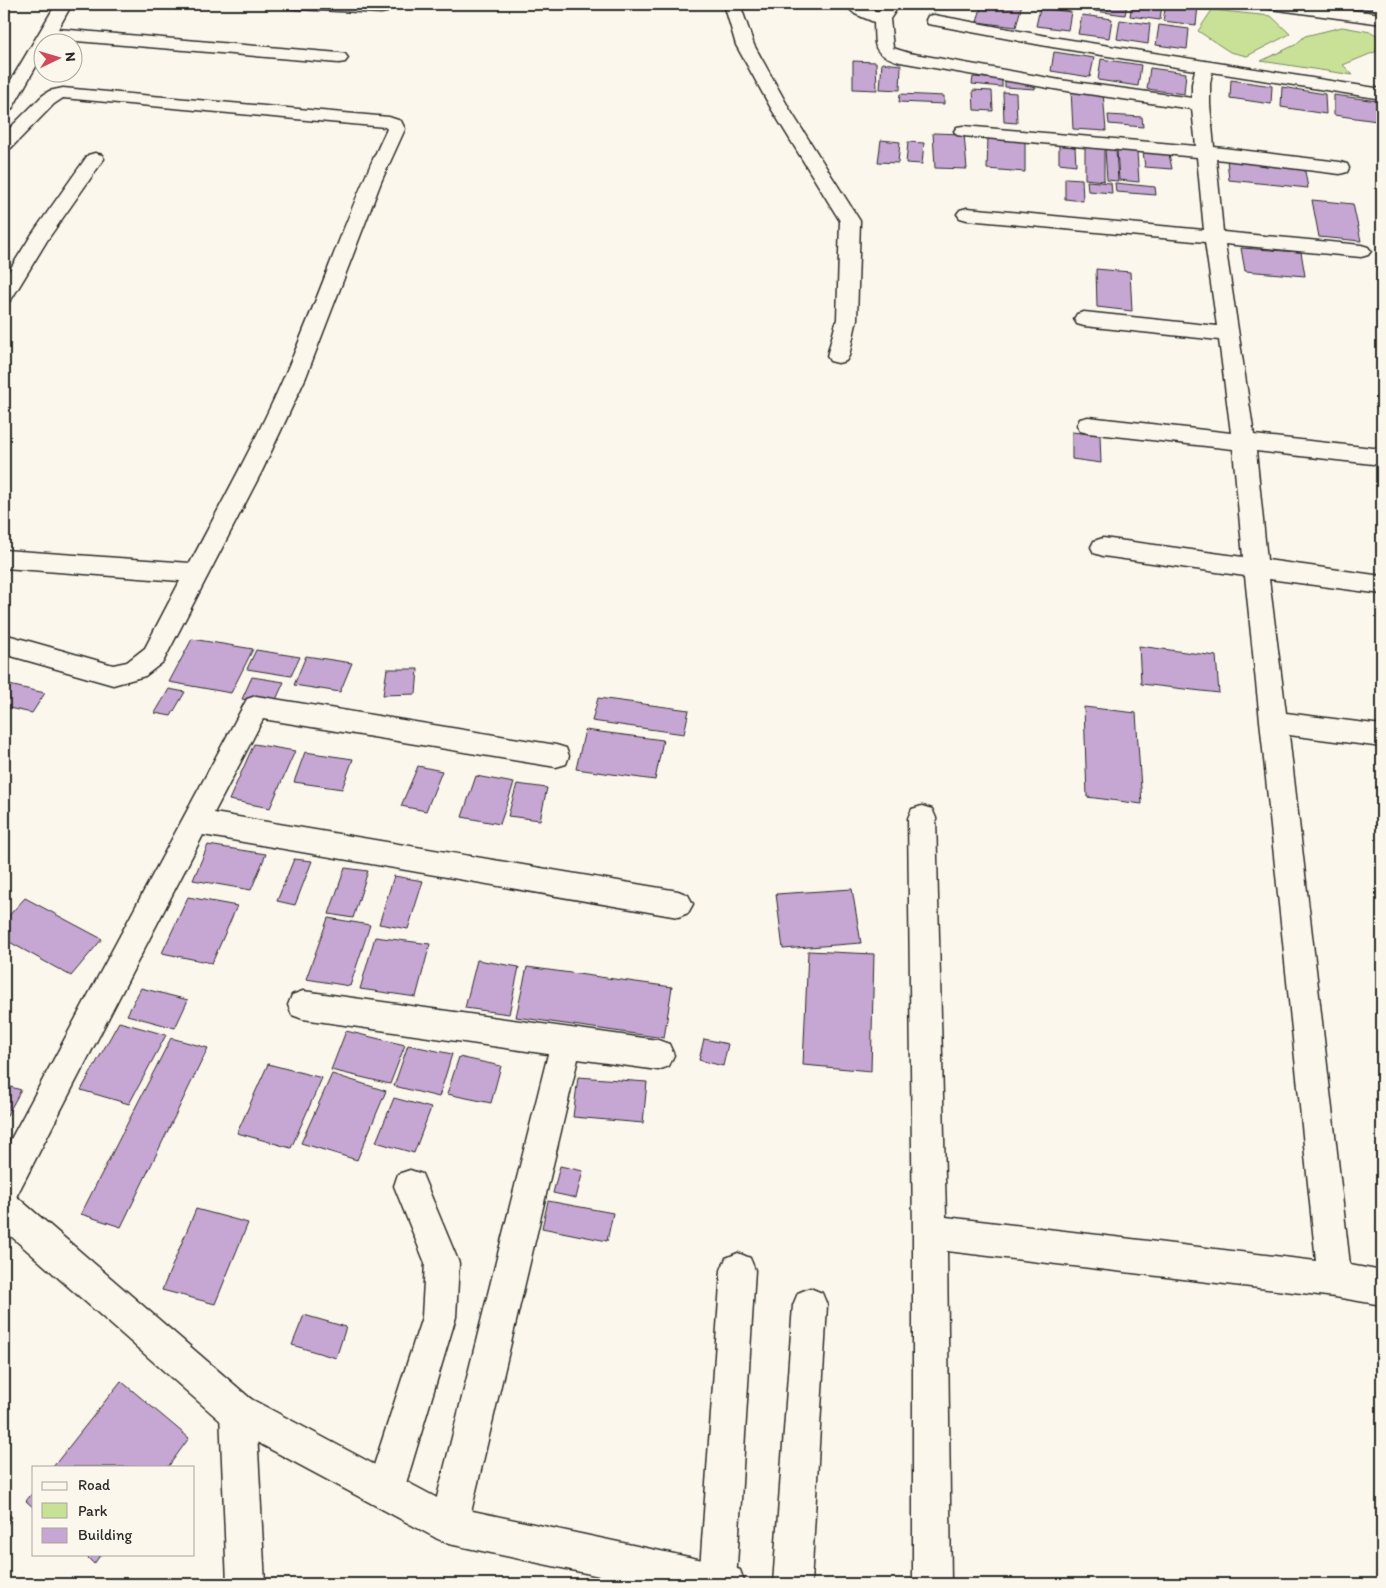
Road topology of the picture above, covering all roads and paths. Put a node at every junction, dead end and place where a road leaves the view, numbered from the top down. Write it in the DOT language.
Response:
graph roads {
  1 [pos="64,4"];
  2 [pos="296,4"];
  3 [pos="732,4"];
  4 [pos="852,4"];
  5 [pos="892,4"];
  6 [pos="1271,4"];
  7 [pos="381,8"];
  8 [pos="882,19"];
  9 [pos="1382,19"];
  10 [pos="934,20"];
  11 [pos="47,32"];
  12 [pos="82,36"];
  13 [pos="32,58"];
  14 [pos="339,58"];
  15 [pos="1205,66"];
  16 [pos="1382,94"];
  17 [pos="1201,105"];
  18 [pos="4,107"];
  19 [pos="963,131"];
  20 [pos="4,144"];
  21 [pos="1206,152"];
  22 [pos="95,159"];
  23 [pos="1340,168"];
  24 [pos="967,214"];
  25 [pos="1214,236"];
  26 [pos="1361,251"];
  27 [pos="4,295"];
  28 [pos="1084,319"];
  29 [pos="1227,334"];
  30 [pos="838,356"];
  31 [pos="1088,425"];
  32 [pos="1244,442"];
  33 [pos="1382,457"];
  34 [pos="1103,547"];
  35 [pos="4,559"];
  36 [pos="1256,569"];
  37 [pos="196,573"];
  38 [pos="1382,584"];
  39 [pos="4,644"];
  40 [pos="1274,722"];
  41 [pos="1382,736"];
  42 [pos="556,756"];
  43 [pos="922,818"];
  44 [pos="196,822"];
  45 [pos="678,904"];
  46 [pos="303,1006"];
  47 [pos="566,1043"];
  48 [pos="658,1055"];
  49 [pos="4,1185"];
  50 [pos="410,1186"];
  51 [pos="4,1208"];
  52 [pos="930,1232"];
  53 [pos="738,1270"];
  54 [pos="1336,1280"];
  55 [pos="1382,1288"];
  56 [pos="810,1305"];
  57 [pos="238,1412"];
  58 [pos="385,1490"];
  59 [pos="450,1525"];
  60 [pos="721,1583"];
  61 [pos="246,1584"];
  62 [pos="792,1584"];
  63 [pos="932,1584"];
  1 -- 11 [label="street"];
  2 -- 7 [label="street"];
  3 -- 30 [label="street"];
  4 -- 8 [label="street"];
  5 -- 8 [label="street"];
  6 -- 9 [label="street"];
  8 -- 17 [label="street"];
  10 -- 15 [label="street"];
  12 -- 14 [label="street"];
  13 -- 18 [label="street"];
  15 -- 16 [label="street"];
  15 -- 17 [label="street"];
  17 -- 21 [label="street"];
  19 -- 21 [label="street"];
  20 -- 37 [label="street"];
  21 -- 23 [label="street"];
  21 -- 25 [label="street"];
  22 -- 27 [label="street"];
  24 -- 25 [label="street"];
  25 -- 26 [label="street"];
  25 -- 29 [label="street"];
  28 -- 29 [label="street"];
  29 -- 32 [label="street"];
  31 -- 32 [label="street"];
  32 -- 33 [label="street"];
  32 -- 36 [label="street"];
  34 -- 36 [label="street"];
  35 -- 37 [label="street"];
  36 -- 38 [label="street"];
  36 -- 40 [label="street"];
  37 -- 39 [label="street"];
  40 -- 41 [label="street"];
  40 -- 54 [label="street"];
  42 -- 44 [label="street"];
  43 -- 52 [label="street"];
  44 -- 45 [label="street"];
  44 -- 49 [label="street"];
  46 -- 47 [label="street"];
  47 -- 48 [label="street"];
  47 -- 59 [label="street"];
  50 -- 58 [label="street"];
  51 -- 57 [label="street"];
  52 -- 54 [label="street"];
  52 -- 63 [label="street"];
  53 -- 60 [label="street"];
  54 -- 55 [label="street"];
  56 -- 62 [label="street"];
  57 -- 58 [label="street"];
  57 -- 61 [label="street"];
  58 -- 59 [label="street"];
  59 -- 60 [label="street"];
}
